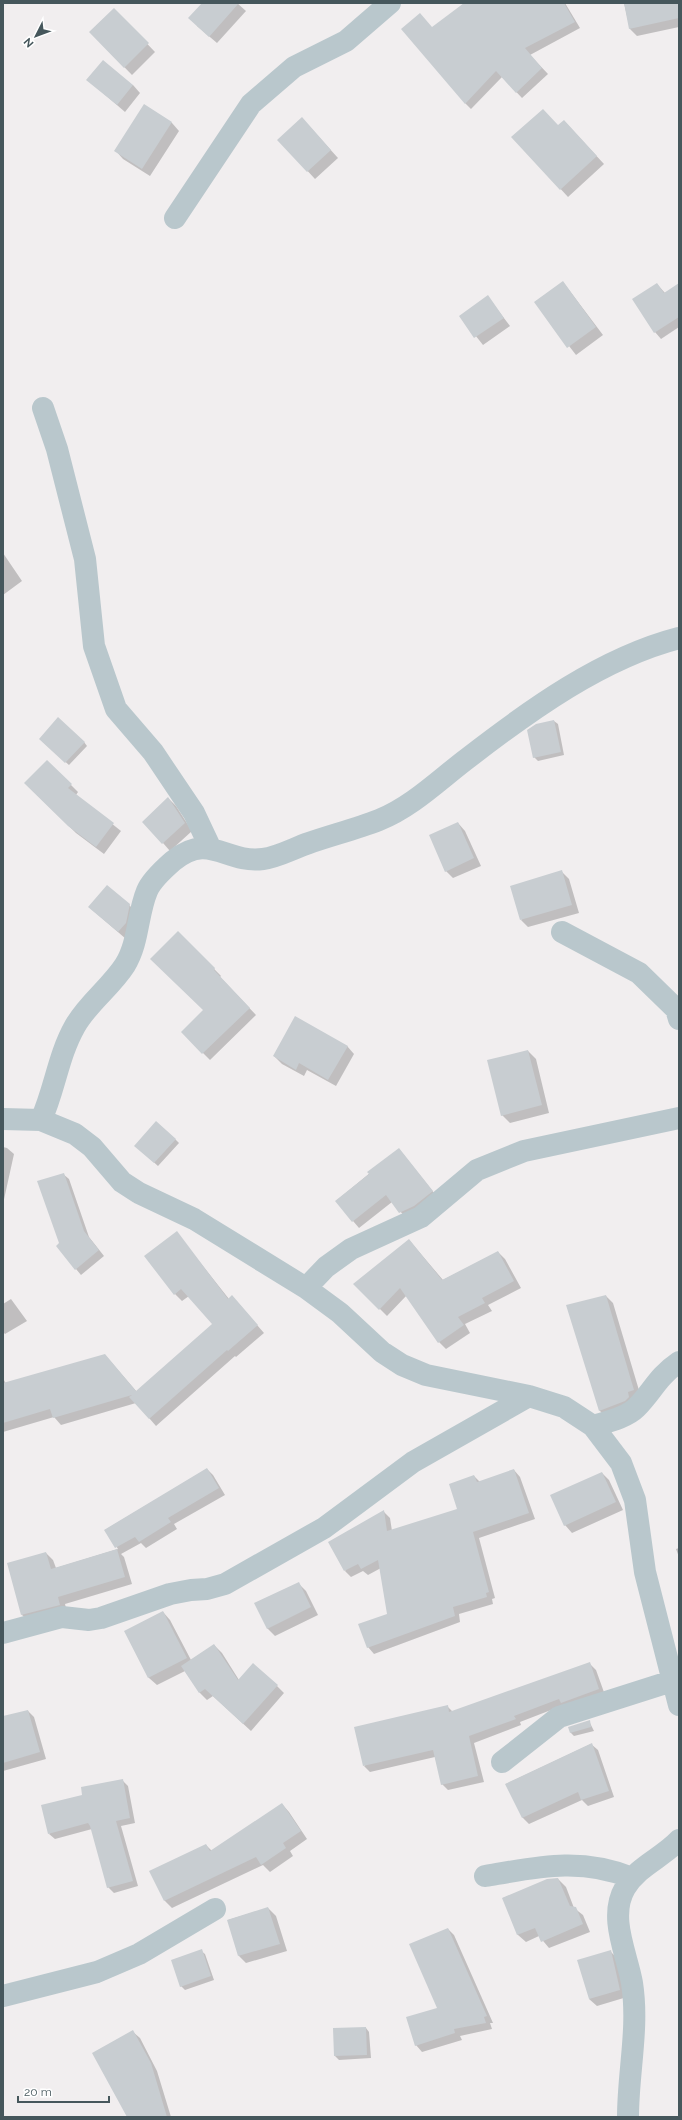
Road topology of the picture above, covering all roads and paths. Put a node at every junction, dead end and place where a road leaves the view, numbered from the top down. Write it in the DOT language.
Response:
graph roads {
  1 [pos="390,3"];
  2 [pos="175,218"];
  3 [pos="43,408"];
  4 [pos="679,638"];
  5 [pos="210,847"];
  6 [pos="562,932"];
  7 [pos="679,1019"];
  8 [pos="679,1118"];
  9 [pos="3,1119"];
  10 [pos="41,1120"];
  11 [pos="306,1288"];
  12 [pos="679,1362"];
  13 [pos="529,1396"];
  14 [pos="592,1426"];
  15 [pos="3,1632"];
  16 [pos="672,1681"];
  17 [pos="679,1705"];
  18 [pos="502,1762"];
  19 [pos="679,1840"];
  20 [pos="485,1876"];
  21 [pos="632,1878"];
  22 [pos="215,1909"];
  23 [pos="3,1996"];
  24 [pos="628,2117"];
  1 -- 2 [label="street"];
  3 -- 5 [label="street"];
  4 -- 5 [label="street"];
  5 -- 10 [label="street"];
  6 -- 7 [label="street"];
  8 -- 11 [label="street"];
  9 -- 10 [label="street"];
  10 -- 11 [label="street"];
  11 -- 13 [label="street"];
  12 -- 14 [label="street"];
  13 -- 14 [label="street"];
  13 -- 15 [label="street"];
  14 -- 16 [label="street"];
  16 -- 17 [label="street"];
  16 -- 18 [label="street"];
  19 -- 21 [label="street"];
  20 -- 21 [label="street"];
  21 -- 24 [label="street"];
  22 -- 23 [label="street"];
}
